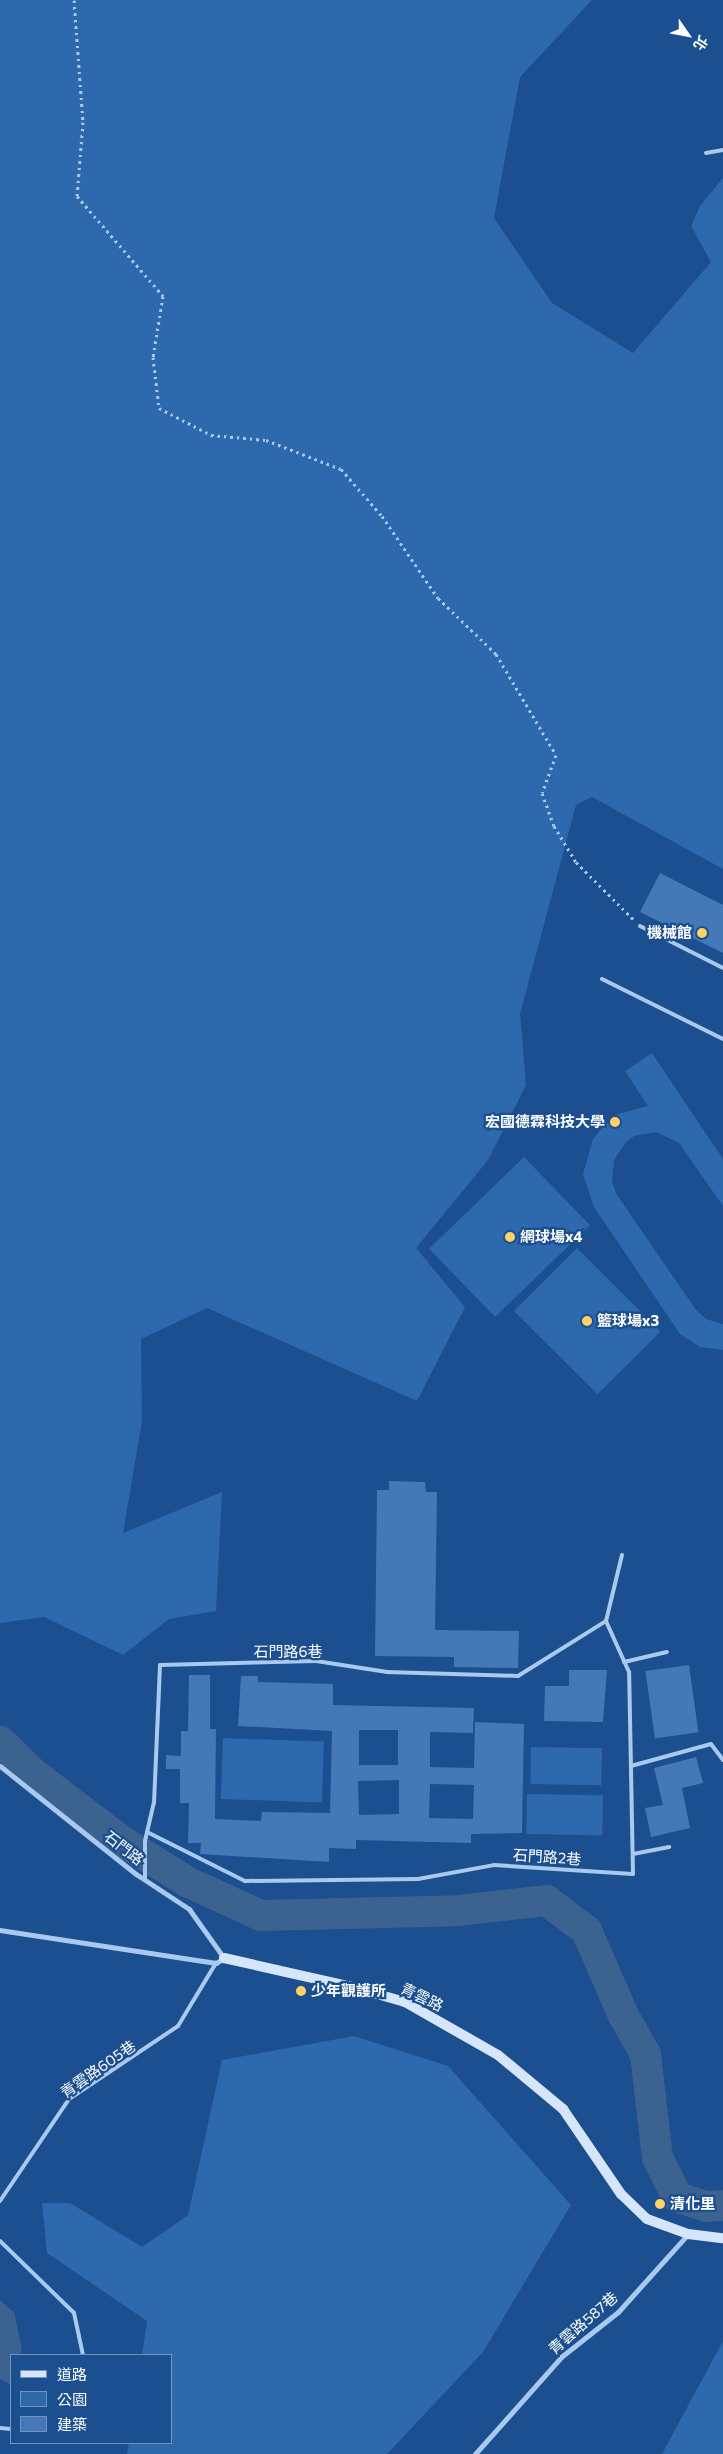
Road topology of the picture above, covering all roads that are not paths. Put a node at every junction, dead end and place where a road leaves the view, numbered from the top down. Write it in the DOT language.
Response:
graph roads {
  1 [pos="723,150"];
  2 [pos="706,153"];
  3 [pos="640,926"];
  4 [pos="723,968"];
  5 [pos="602,979"];
  6 [pos="723,1039"];
  7 [pos="622,1555"];
  8 [pos="606,1621"];
  9 [pos="667,1652"];
  10 [pos="624,1662"];
  11 [pos="723,1760"];
  12 [pos="0,1766"];
  13 [pos="631,1766"];
  14 [pos="147,1832"];
  15 [pos="669,1847"];
  16 [pos="633,1854"];
  17 [pos="145,1879"];
  18 [pos="0,1930"];
  19 [pos="220,1961"];
  20 [pos="0,2201"];
  21 [pos="688,2234"];
  22 [pos="723,2238"];
  23 [pos="0,2241"];
  24 [pos="83,2354"];
  25 [pos="475,2454"];
  1 -- 2 [label="lane"];
  3 -- 4 [label="lane"];
  5 -- 6 [label="lane"];
  7 -- 8 [label="lane"];
  8 -- 10 [label="lane, 石門路2巷"];
  8 -- 14 [label="lane, 石門路6巷"];
  9 -- 10 [label="lane"];
  10 -- 13 [label="lane, 石門路2巷"];
  11 -- 13 [label="lane"];
  12 -- 17 [label="street, 石門路"];
  13 -- 16 [label="lane, 石門路2巷"];
  14 -- 16 [label="lane, 石門路2巷"];
  14 -- 17 [label="lane, 石門路6巷"];
  15 -- 16 [label="lane"];
  17 -- 19 [label="street, 石門路"];
  18 -- 19 [label="street, 青雲路"];
  19 -- 20 [label="lane, 青雲路605巷"];
  19 -- 21 [label="street, 青雲路"];
  21 -- 22 [label="street, 青雲路"];
  21 -- 25 [label="street, 青雲路587巷"];
  23 -- 24 [label="lane"];
}
